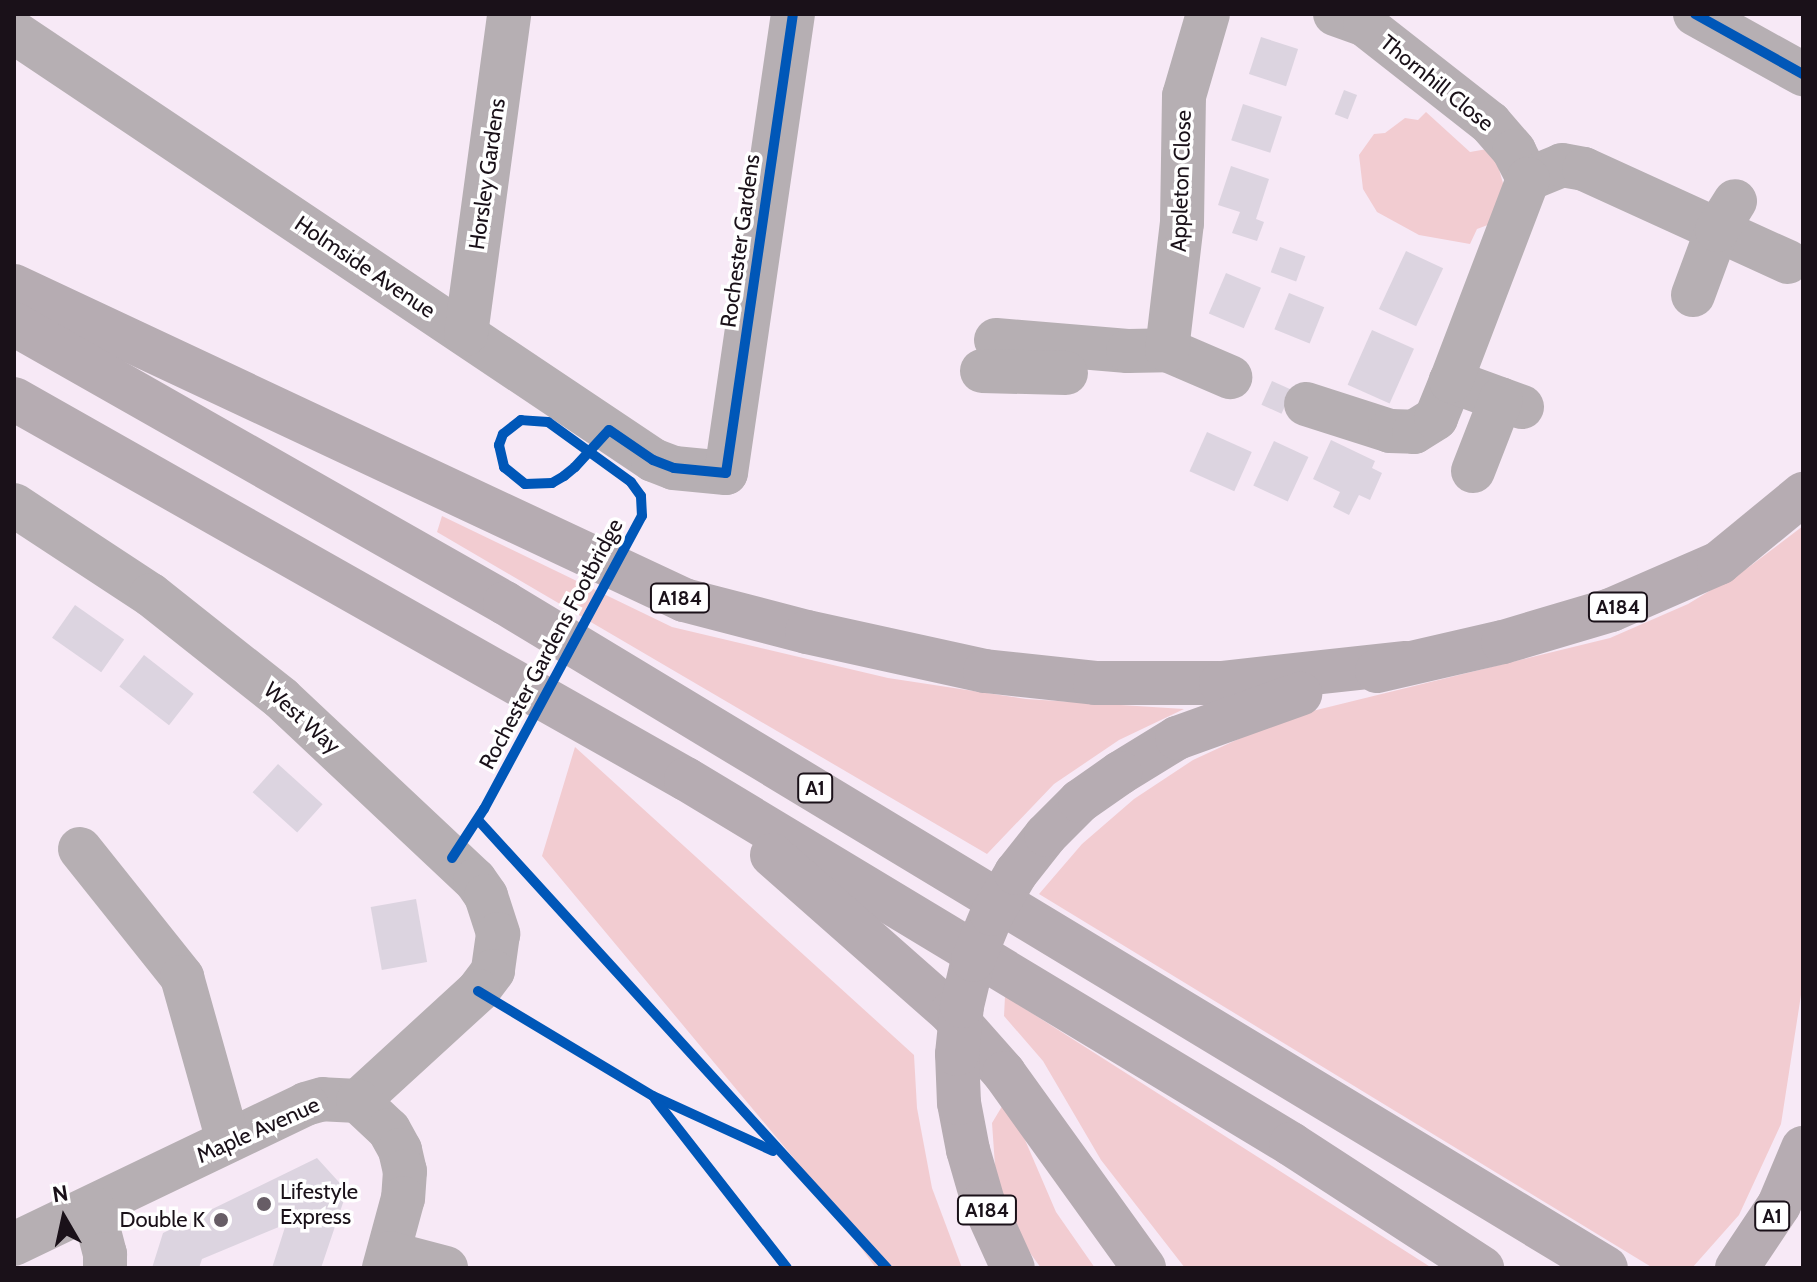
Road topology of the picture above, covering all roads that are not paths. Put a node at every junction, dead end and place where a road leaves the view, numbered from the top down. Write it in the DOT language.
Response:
graph roads {
  1 [pos="509,14"];
  2 [pos="793,14"];
  3 [pos="1208,14"];
  4 [pos="1335,14"];
  5 [pos="1695,14"];
  6 [pos="14,32"];
  7 [pos="1803,74"];
  8 [pos="1528,179"];
  9 [pos="1726,216"];
  10 [pos="1788,262"];
  11 [pos="14,286"];
  12 [pos="1693,295"];
  13 [pos="14,324"];
  14 [pos="466,334"];
  15 [pos="1148,351"];
  16 [pos="989,356"];
  17 [pos="1230,377"];
  18 [pos="14,399"];
  19 [pos="1444,400"];
  20 [pos="1306,404"];
  21 [pos="1473,471"];
  22 [pos="726,473"];
  23 [pos="1803,494"];
  24 [pos="14,505"];
  25 [pos="1406,663"];
  26 [pos="686,779"];
  27 [pos="80,849"];
  28 [pos="358,1101"];
  29 [pos="228,1141"];
  30 [pos="1801,1154"];
  31 [pos="93,1208"];
  32 [pos="14,1244"];
  33 [pos="386,1260"];
  34 [pos="105,1268"];
  35 [pos="446,1268"];
  36 [pos="1013,1268"];
  37 [pos="1144,1268"];
  38 [pos="1482,1268"];
  39 [pos="1606,1268"];
  40 [pos="1737,1268"];
  1 -- 14 [label="street, Horsley Gardens"];
  2 -- 22 [label="street, Rochester Gardens"];
  3 -- 15 [label="street, Appleton Close"];
  4 -- 8 [label="street, Thornhill Close"];
  5 -- 7 [label="street"];
  6 -- 14 [label="street, Holmside Avenue"];
  8 -- 9 [label="street"];
  8 -- 19 [label="street"];
  9 -- 10 [label="street"];
  9 -- 12 [label="street"];
  11 -- 25 [label="highway, A184"];
  13 -- 39 [label="highway, A1"];
  14 -- 22 [label="street, Holmside Avenue"];
  15 -- 16 [label="street"];
  15 -- 17 [label="street"];
  18 -- 26 [label="highway"];
  19 -- 20 [label="street"];
  19 -- 21 [label="street"];
  23 -- 25 [label="highway, A184"];
  24 -- 28 [label="street, West Way"];
  25 -- 36 [label="highway, A184, bridge"];
  26 -- 37 [label="highway"];
  26 -- 38 [label="highway"];
  27 -- 29 [label="street"];
  28 -- 29 [label="street, Maple Avenue"];
  28 -- 33 [label="street"];
  29 -- 31 [label="street, Maple Avenue"];
  30 -- 40 [label="highway, A1"];
  31 -- 32 [label="street, Maple Avenue"];
  31 -- 34 [label="street"];
  33 -- 35 [label="street"];
}
